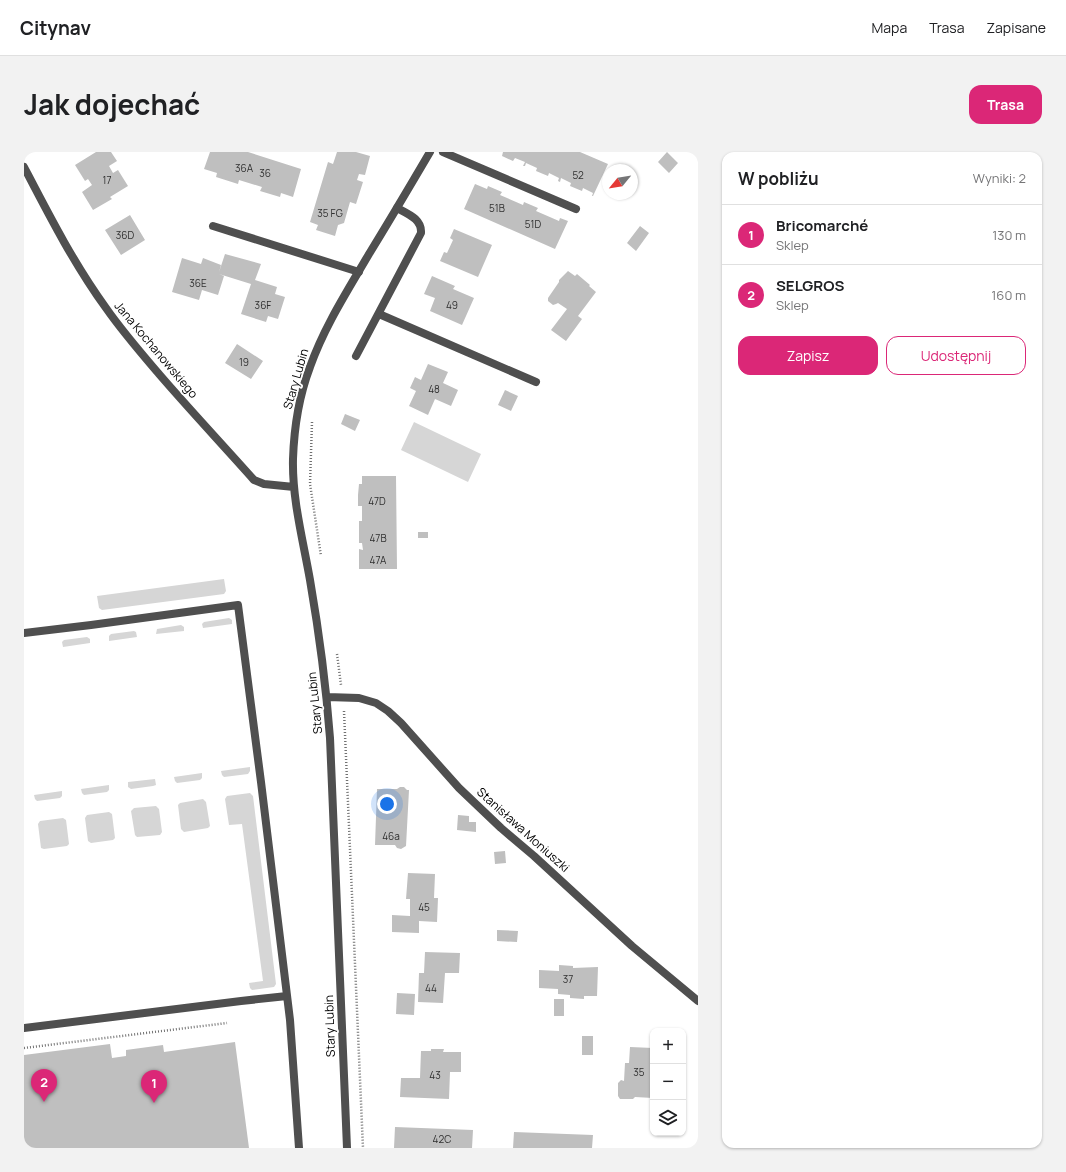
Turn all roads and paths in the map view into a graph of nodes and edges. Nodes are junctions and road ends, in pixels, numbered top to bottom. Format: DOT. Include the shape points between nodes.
graph roads {
  1 [pos="430,152"];
  2 [pos="443,152"];
  3 [pos="24,167"];
  4 [pos="397,208"];
  5 [pos="576,209"];
  6 [pos="213,226"];
  7 [pos="359,272"];
  8 [pos="379,314"];
  9 [pos="356,356"];
  10 [pos="536,382"];
  11 [pos="313,416"];
  12 [pos="306,478"];
  13 [pos="294,487"];
  14 [pos="308,497"];
  15 [pos="312,526"];
  16 [pos="317,555"];
  17 [pos="322,561"];
  18 [pos="24,633"];
  19 [pos="336,649"];
  20 [pos="334,655"];
  21 [pos="327,697"];
  22 [pos="342,697"];
  23 [pos="287,996"];
  24 [pos="698,1001"];
  25 [pos="227,1023"];
  26 [pos="24,1028"];
  27 [pos="24,1048"];
  28 [pos="299,1148"];
  29 [pos="348,1148"];
  30 [pos="360,1148"];
  31 [pos="363,1148"];
  1 -- 4 [label="street, Stary Lubin"];
  2 -- 5 [label="street"];
  3 -- 13 [label="street, Jana Kochanowskiego" via="49,216 85,276 132,343 254,480 264,484"];
  4 -- 7 [label="street, Stary Lubin"];
  4 -- 8 [label="street" via="419,222 421,233"];
  6 -- 7 [label="street"];
  7 -- 13 [label="street, Stary Lubin" via="319,343 309,368 301,396 295,435"];
  8 -- 9 [label="street"];
  8 -- 10 [label="street"];
  11 -- 17 [label="path" via="310,484"];
  12 -- 14 [label="path"];
  13 -- 21 [label="street, Stary Lubin"];
  15 -- 16 [label="path"];
  18 -- 23 [label="street" via="238,604"];
  19 -- 22 [label="path"];
  20 -- 22 [label="path"];
  21 -- 22 [label="street, Stanisława Moniuszki"];
  21 -- 29 [label="street, Stary Lubin"];
  22 -- 24 [label="street, Stanisława Moniuszki" via="367,700 388,711 500,828 632,946"];
  22 -- 30 [label="path"];
  22 -- 31 [label="path"];
  23 -- 26 [label="street"];
  23 -- 28 [label="street"];
  25 -- 27 [label="path"];
}
